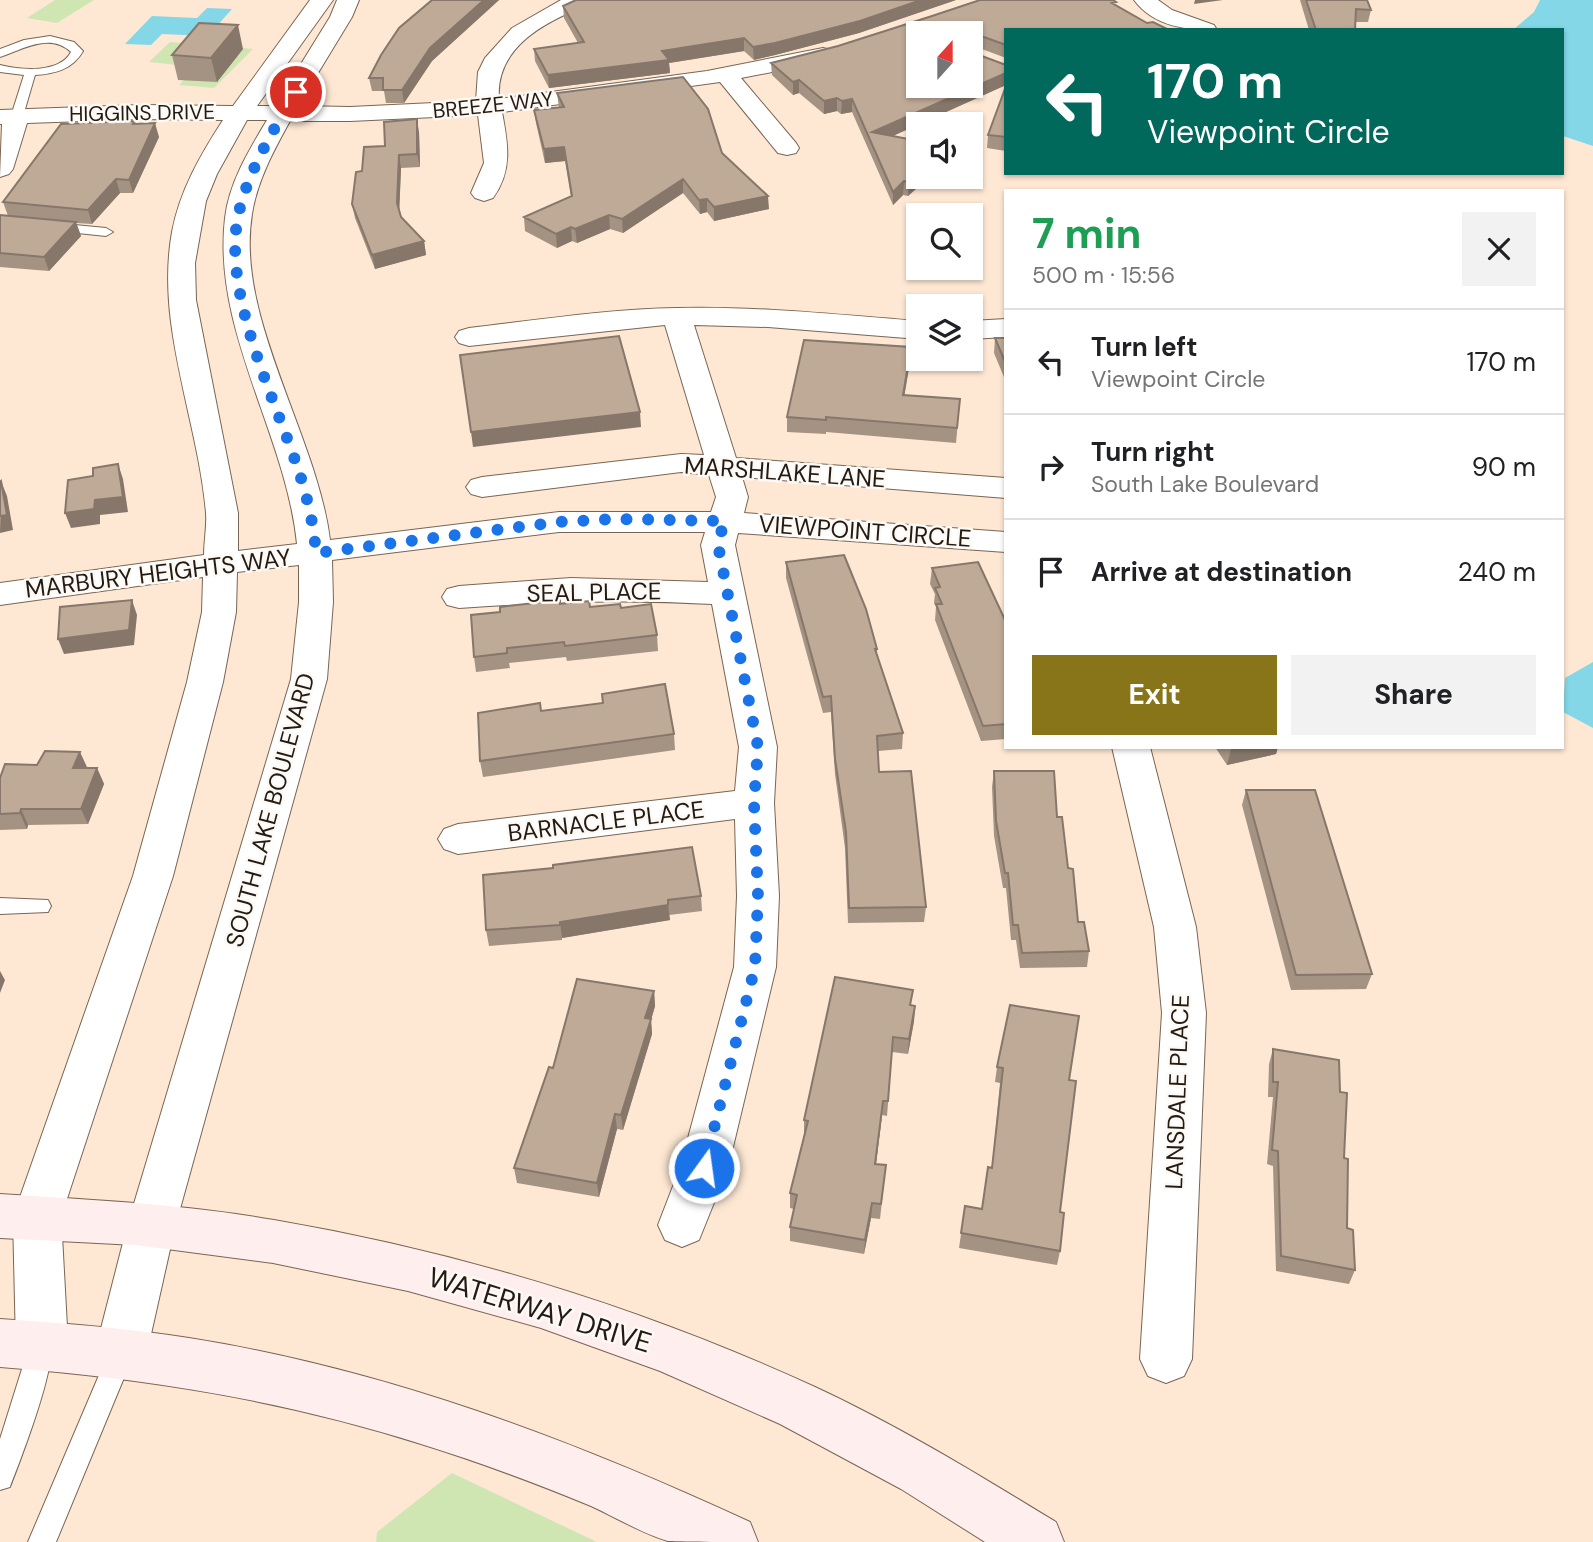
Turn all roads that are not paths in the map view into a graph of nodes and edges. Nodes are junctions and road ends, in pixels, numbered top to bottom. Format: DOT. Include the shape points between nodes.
graph roads {
  1 [pos="323,0"];
  2 [pos="348,0"];
  3 [pos="580,0"];
  4 [pos="1145,0"];
  5 [pos="1200,28"];
  6 [pos="847,48"];
  7 [pos="0,54"];
  8 [pos="0,68"];
  9 [pos="30,73"];
  10 [pos="726,75"];
  11 [pos="489,107"];
  12 [pos="240,113"];
  13 [pos="283,114"];
  14 [pos="8,117"];
  15 [pos="787,148"];
  16 [pos="0,169"];
  17 [pos="484,193"];
  18 [pos="40,226"];
  19 [pos="106,232"];
  20 [pos="677,316"];
  21 [pos="1004,328"];
  22 [pos="906,329"];
  23 [pos="983,329"];
  24 [pos="469,337"];
  25 [pos="723,464"];
  26 [pos="482,487"];
  27 [pos="1004,488"];
  28 [pos="724,521"];
  29 [pos="1004,542"];
  30 [pos="316,553"];
  31 [pos="223,565"];
  32 [pos="0,594"];
  33 [pos="728,594"];
  34 [pos="459,597"];
  35 [pos="1131,749"];
  36 [pos="754,803"];
  37 [pos="458,839"];
  38 [pos="0,906"];
  39 [pos="41,906"];
  40 [pos="18,1217"];
  41 [pos="682,1225"];
  42 [pos="151,1227"];
  43 [pos="21,1344"];
  44 [pos="121,1352"];
  45 [pos="1166,1359"];
  46 [pos="0,1477"];
  47 [pos="42,1542"];
  48 [pos="730,1542"];
  49 [pos="1035,1542"];
  1 -- 12 [label="street"];
  2 -- 13 [label="street, SOUTH LAKE BOULEVARD"];
  3 -- 11 [label="street" via="527,28 498,55 486,85"];
  4 -- 5 [label="street" via="1164,15"];
  6 -- 10 [label="street, BREEZE WAY"];
  7 -- 9 [label="lane" via="48,40 66,43 76,51 68,62"];
  8 -- 9 [label="lane"];
  9 -- 14 [label="lane"];
  10 -- 11 [label="street, BREEZE WAY"];
  10 -- 15 [label="street"];
  11 -- 13 [label="street, BREEZE WAY"];
  11 -- 17 [label="street" via="496,163"];
  12 -- 13 [label="street, HIGGINS DRIVE"];
  12 -- 14 [label="street, HIGGINS DRIVE"];
  12 -- 31 [label="street" via="213,154 189,210 180,269 222,513"];
  13 -- 30 [label="street, SOUTH LAKE BOULEVARD" via="260,156 238,214 236,254 247,323 301,476"];
  14 -- 16 [label="street"];
  18 -- 19 [label="lane"];
  20 -- 22 [label="street"];
  20 -- 24 [label="street"];
  20 -- 25 [label="street, VIEWPOINT CIRCLE"];
  21 -- 23 [label="street"];
  25 -- 26 [label="street, MARSHLAKE LANE" via="681,463"];
  25 -- 27 [label="street, MARSHLAKE LANE"];
  25 -- 28 [label="street, VIEWPOINT CIRCLE" via="732,497"];
  28 -- 29 [label="street, VIEWPOINT CIRCLE"];
  28 -- 30 [label="street, VIEWPOINT CIRCLE" via="559,522"];
  28 -- 33 [label="street" via="718,545"];
  30 -- 31 [label="street, MARBURY HEIGHTS WAY"];
  30 -- 42 [label="street, SOUTH LAKE BOULEVARD" via="318,603 299,720"];
  31 -- 32 [label="street, MARBURY HEIGHTS WAY"];
  31 -- 40 [label="street" via="205,682 153,876"];
  33 -- 34 [label="street, SEAL PLACE" via="571,589"];
  33 -- 36 [label="street" via="758,747"];
  35 -- 45 [label="street, LANSDALE PLACE" via="1175,927 1184,1013"];
  36 -- 37 [label="street, BARNACLE PLACE"];
  36 -- 41 [label="street" via="755,967 704,1168"];
  38 -- 39 [label="lane"];
  40 -- 42 [label="street, WATERWAY DRIVE"];
  40 -- 43 [label="street"];
  42 -- 44 [label="street, SOUTH LAKE BOULEVARD"];
  42 -- 49 [label="street, WATERWAY DRIVE" via="256,1239 390,1265 624,1333 750,1382 876,1444"];
  43 -- 44 [label="street"];
  43 -- 46 [label="lane" via="28,1398"];
  44 -- 47 [label="lane"];
  44 -- 48 [label="street" via="263,1375 486,1437 647,1501"];
}
